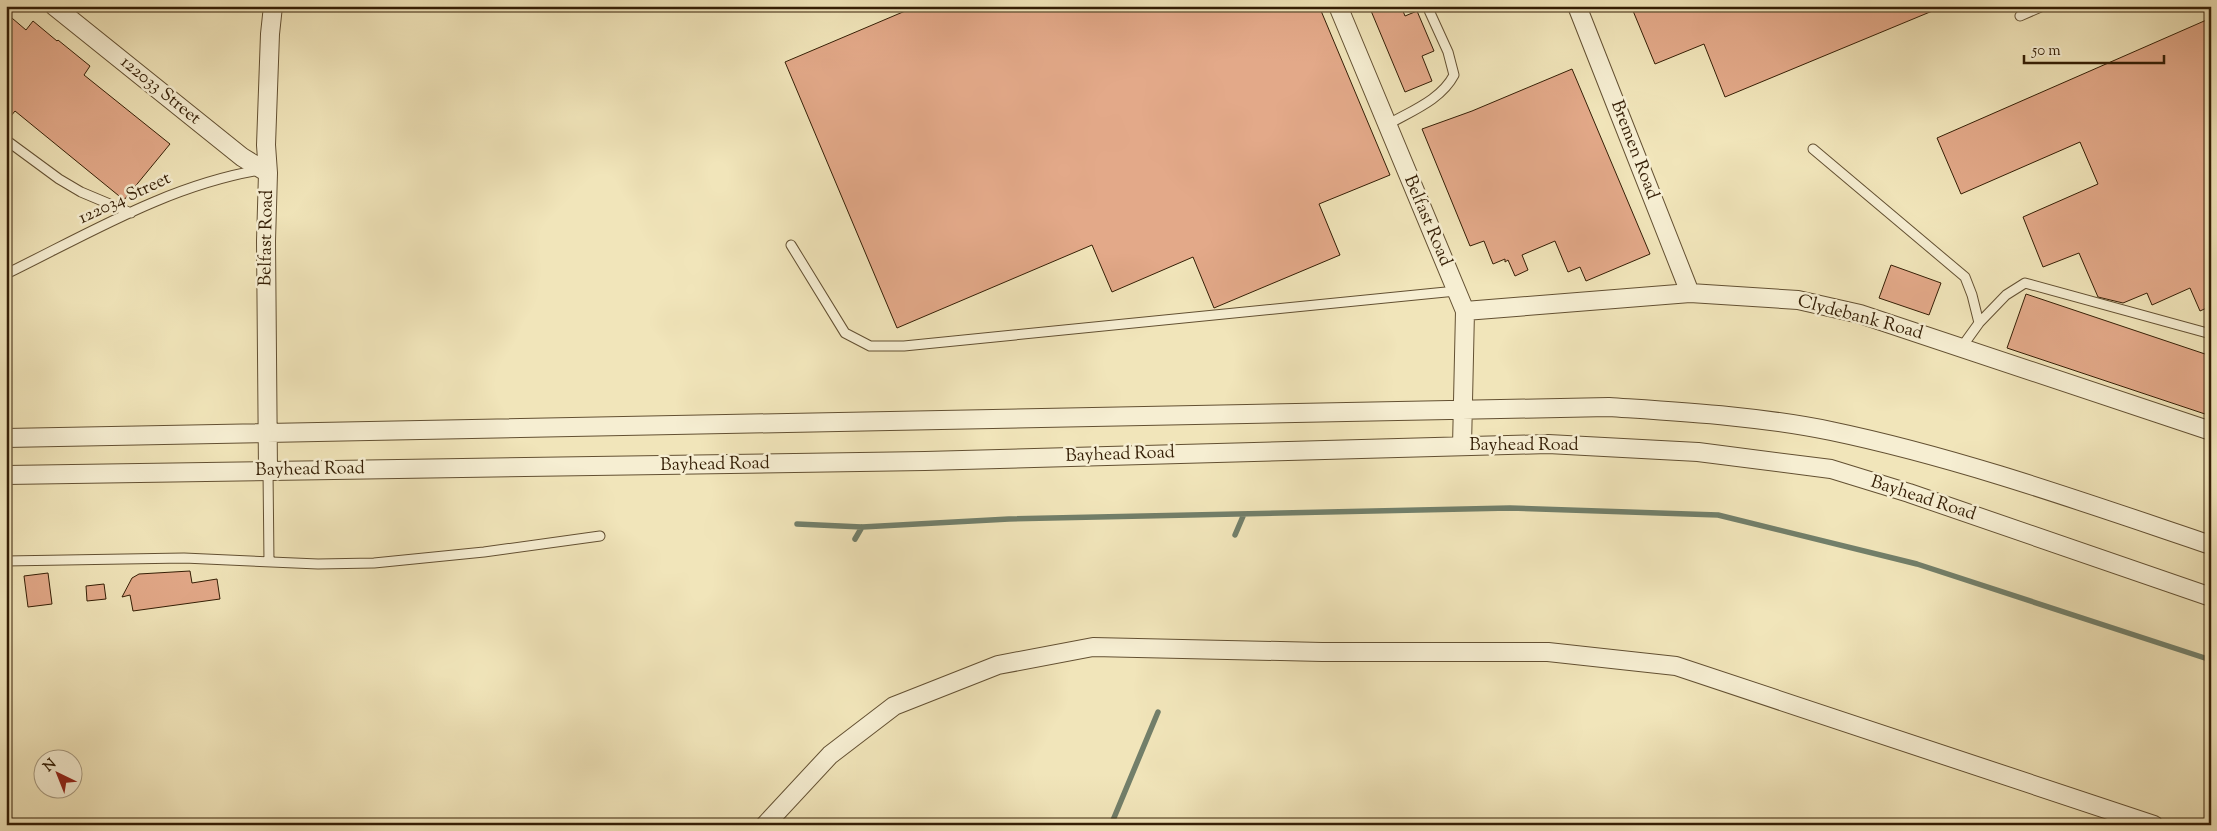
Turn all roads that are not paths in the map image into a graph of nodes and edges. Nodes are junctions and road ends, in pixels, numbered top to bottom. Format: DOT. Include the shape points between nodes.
graph roads {
  1 [pos="54,6"];
  2 [pos="273,6"];
  3 [pos="1338,6"];
  4 [pos="1427,6"];
  5 [pos="1578,6"];
  6 [pos="2043,6"];
  7 [pos="2020,16"];
  8 [pos="1387,125"];
  9 [pos="6,140"];
  10 [pos="1813,148"];
  11 [pos="265,171"];
  12 [pos="131,213"];
  13 [pos="790,245"];
  14 [pos="6,274"];
  15 [pos="1456,291"];
  16 [pos="1690,293"];
  17 [pos="1465,311"];
  18 [pos="1979,323"];
  19 [pos="2211,334"];
  20 [pos="1960,348"];
  21 [pos="1463,410"];
  22 [pos="2211,431"];
  23 [pos="268,433"];
  24 [pos="6,438"];
  25 [pos="1462,446"];
  26 [pos="268,471"];
  27 [pos="6,475"];
  28 [pos="600,536"];
  29 [pos="2211,545"];
  30 [pos="6,562"];
  31 [pos="270,562"];
  32 [pos="2211,597"];
  33 [pos="765,825"];
  34 [pos="2154,825"];
  1 -- 11 [label="street, 122033 Street" via="242,157"];
  2 -- 11 [label="street, Belfast Road"];
  3 -- 8 [label="street, Belfast Road"];
  4 -- 8 [label="lane" via="1448,52 1454,75 1439,95"];
  5 -- 16 [label="street, Bremen Road"];
  6 -- 7 [label="lane"];
  8 -- 15 [label="street, Belfast Road"];
  9 -- 12 [label="lane" via="67,183"];
  10 -- 18 [label="lane" via="1965,277"];
  11 -- 12 [label="lane, 122034 Street" via="230,175 200,184"];
  11 -- 23 [label="street, Belfast Road"];
  12 -- 14 [label="lane, 122034 Street"];
  13 -- 15 [label="lane" via="845,333 870,346 904,346"];
  15 -- 17 [label="street, Belfast Road"];
  16 -- 17 [label="street, Clydebank Road"];
  16 -- 20 [label="street, Clydebank Road" via="1798,300 1860,314"];
  17 -- 21 [label="street, Belfast Road"];
  18 -- 19 [label="lane" via="2006,295 2025,283"];
  18 -- 20 [label="lane"];
  20 -- 22 [label="street, Clydebank Road"];
  21 -- 23 [label="street, Bayhead Road"];
  21 -- 25 [label="street, Belfast Road"];
  21 -- 29 [label="street, Bayhead Road" via="1619,408 1695,412 1829,431 1906,448 2028,484"];
  23 -- 24 [label="street, Bayhead Road"];
  23 -- 26 [label="street, Belfast Road"];
  25 -- 26 [label="street, Bayhead Road" via="925,461"];
  25 -- 32 [label="street, Bayhead Road" via="1548,444 1698,452 1831,469"];
  26 -- 27 [label="street, Bayhead Road"];
  26 -- 31 [label="lane"];
  28 -- 31 [label="lane" via="401,561"];
  30 -- 31 [label="lane" via="184,558"];
  33 -- 34 [label="street" via="830,755 894,706 998,665 1093,647 1548,652 1676,666"];
}
